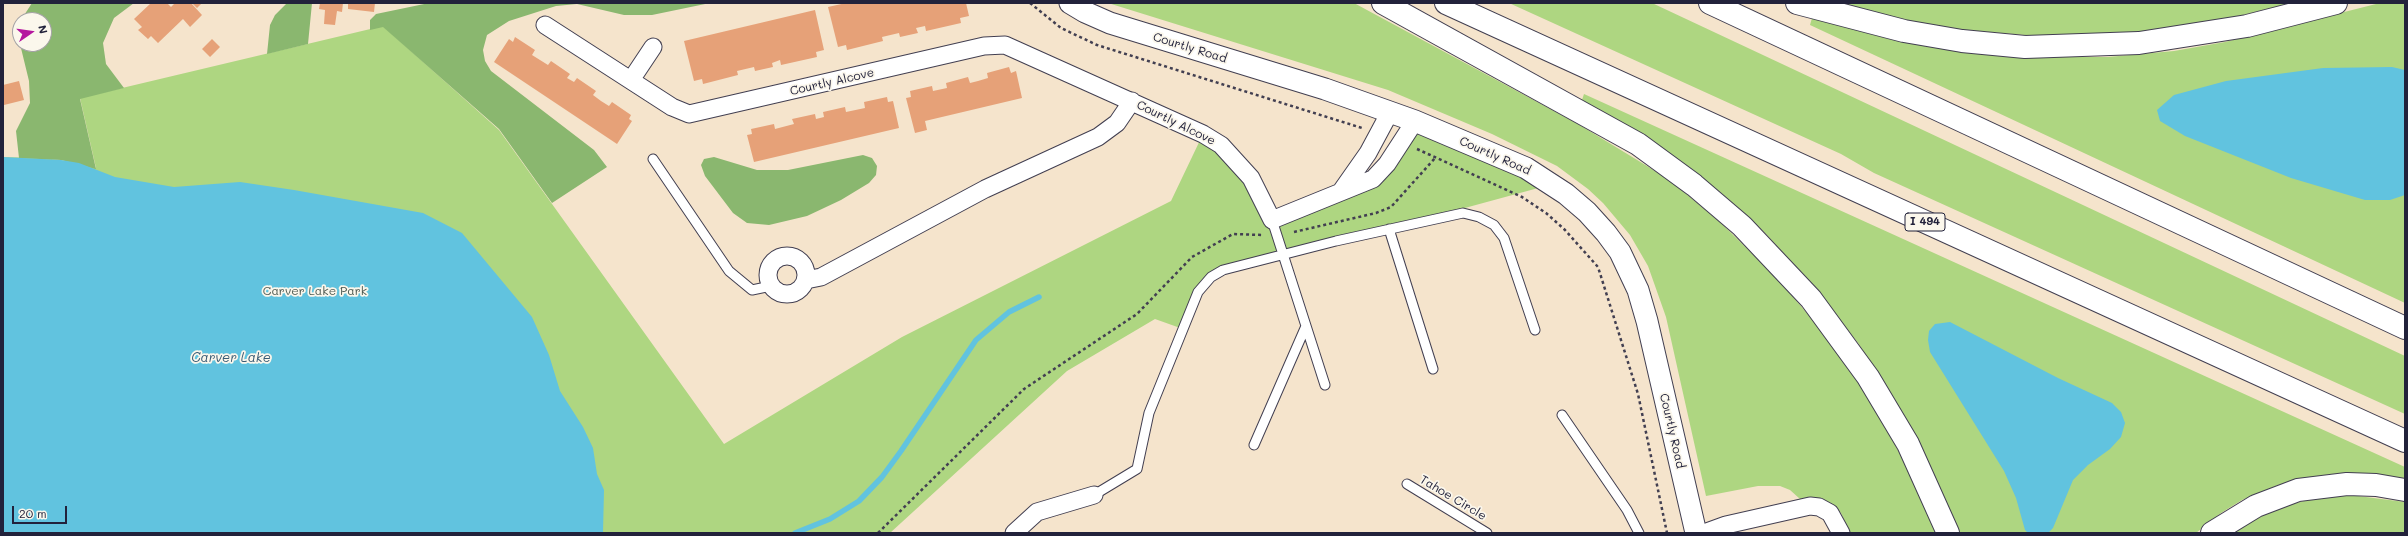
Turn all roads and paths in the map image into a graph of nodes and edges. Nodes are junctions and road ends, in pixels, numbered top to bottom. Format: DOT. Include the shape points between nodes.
graph roads {
  1 [pos="1030,3"];
  2 [pos="1070,3"];
  3 [pos="1383,3"];
  4 [pos="1446,3"];
  5 [pos="1710,3"];
  6 [pos="1797,3"];
  7 [pos="2336,3"];
  8 [pos="546,24"];
  9 [pos="653,47"];
  10 [pos="631,80"];
  11 [pos="1132,101"];
  12 [pos="1390,112"];
  13 [pos="1415,121"];
  14 [pos="1378,133"];
  15 [pos="1401,141"];
  16 [pos="1436,157"];
  17 [pos="653,159"];
  18 [pos="1342,190"];
  19 [pos="1272,220"];
  20 [pos="1389,229"];
  21 [pos="1278,236"];
  22 [pos="1284,255"];
  23 [pos="806,280"];
  24 [pos="771,286"];
  25 [pos="1306,326"];
  26 [pos="2405,328"];
  27 [pos="1535,330"];
  28 [pos="1432,369"];
  29 [pos="1326,385"];
  30 [pos="1562,415"];
  31 [pos="2405,441"];
  32 [pos="1254,445"];
  33 [pos="1407,484"];
  34 [pos="2405,490"];
  35 [pos="1094,495"];
  36 [pos="878,533"];
  37 [pos="1014,533"];
  38 [pos="1487,533"];
  39 [pos="1639,533"];
  40 [pos="1667,533"];
  41 [pos="1696,533"];
  42 [pos="1704,533"];
  43 [pos="1841,533"];
  44 [pos="1948,533"];
  45 [pos="2212,533"];
  1 -- 14 [label="path" via="1061,28 1097,45"];
  2 -- 12 [label="street, Courtly Road" via="1110,23 1325,89"];
  3 -- 44 [label="highway" via="1632,140 1694,185 1742,226 1807,295 1865,372 1908,444"];
  4 -- 31 [label="highway, I 494"];
  5 -- 26 [label="highway"];
  6 -- 7 [label="highway" via="1904,31 1962,41 2041,47 2139,43 2247,26"];
  8 -- 10 [label="street, Courtly Alcove"];
  9 -- 10 [label="street"];
  10 -- 11 [label="street, Courtly Alcove" via="680,112 696,114 984,46 1002,44"];
  11 -- 19 [label="street, Courtly Alcove" via="1221,145 1251,178"];
  11 -- 23 [label="street, Courtly Alcove" via="1121,119 1102,135 985,189 821,277"];
  12 -- 13 [label="street, Courtly Road"];
  12 -- 14 [label="street"];
  13 -- 15 [label="street"];
  13 -- 41 [label="street, Courtly Road" via="1526,168 1548,181 1587,212 1620,252 1638,290 1647,321"];
  14 -- 18 [label="street"];
  15 -- 16 [label="path"];
  15 -- 18 [label="street" via="1387,164 1373,179"];
  16 -- 21 [label="path" via="1391,207 1376,213"];
  16 -- 40 [label="path" via="1522,197 1546,213 1598,267 1638,394"];
  17 -- 24 [label="lane" via="729,271 752,290"];
  18 -- 19 [label="street" via="1317,203"];
  19 -- 21 [label="lane"];
  20 -- 22 [label="lane"];
  20 -- 27 [label="lane" via="1462,213 1479,217 1494,225 1510,251"];
  20 -- 28 [label="lane"];
  21 -- 22 [label="lane"];
  21 -- 36 [label="path" via="1233,234 1192,257 1137,314 1024,389"];
  22 -- 25 [label="lane"];
  22 -- 35 [label="lane" via="1223,270 1210,277 1198,292 1149,413 1137,468"];
  23 -- 24 [label="street" via="801,289 793,293 782,293"];
  23 -- 24 [label="street" via="806,270 800,261 794,256 783,255 769,266 767,277"];
  25 -- 29 [label="lane"];
  25 -- 32 [label="lane"];
  30 -- 39 [label="lane" via="1627,510"];
  33 -- 38 [label="lane, Tahoe Circle"];
  34 -- 45 [label="highway" via="2347,484 2298,490 2256,506"];
  35 -- 37 [label="street" via="1037,512"];
  42 -- 43 [label="street" via="1726,525 1813,506 1830,513"];
}
